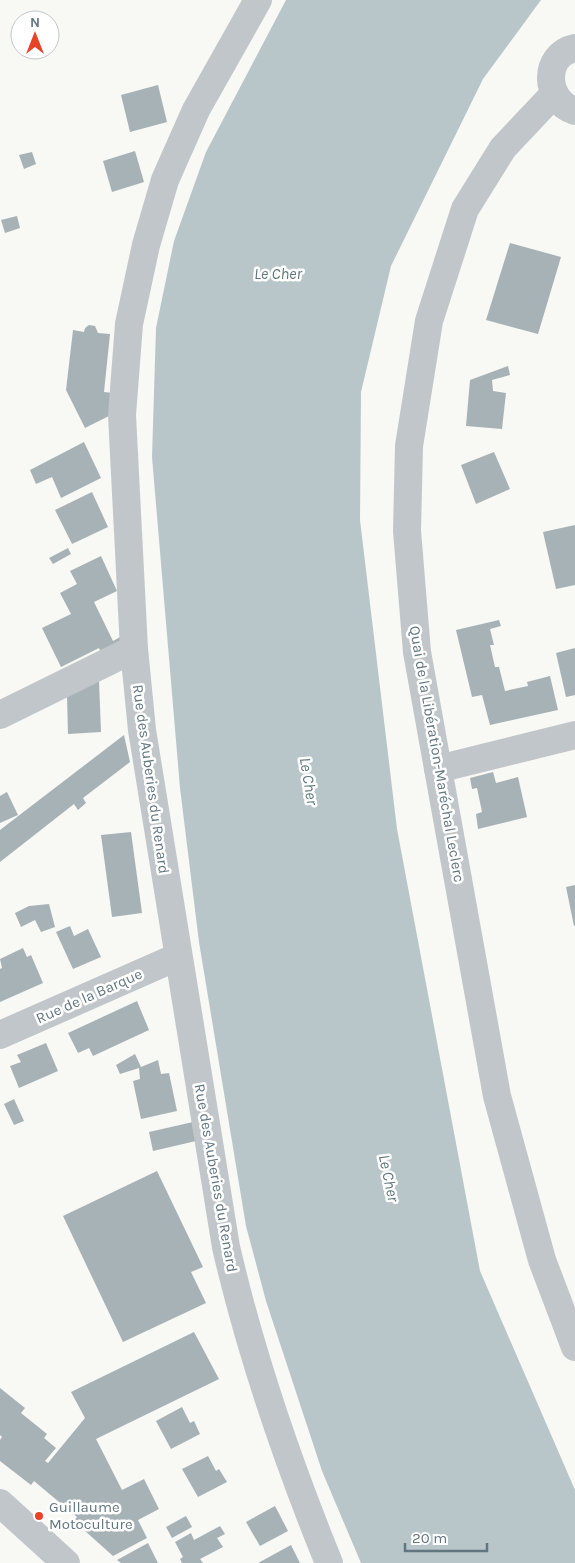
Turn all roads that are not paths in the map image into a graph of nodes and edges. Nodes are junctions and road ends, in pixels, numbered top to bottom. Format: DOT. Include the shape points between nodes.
graph roads {
  1 [pos="251,4"];
  2 [pos="575,48"];
  3 [pos="554,94"];
  4 [pos="575,111"];
  5 [pos="134,649"];
  6 [pos="0,714"];
  7 [pos="575,735"];
  8 [pos="438,769"];
  9 [pos="178,956"];
  10 [pos="0,1035"];
  11 [pos="575,1347"];
  12 [pos="0,1503"];
  13 [pos="66,1563"];
  14 [pos="329,1563"];
  1 -- 5 [label="street, Rue des Auberies du Renard" via="196,110 165,180 146,245 129,324 122,415"];
  2 -- 3 [label="street" via="562,54 555,63 551,78"];
  3 -- 4 [label="street" via="560,103"];
  3 -- 8 [label="street, Quai de la Libération-Maréchal Leclerc" via="503,148 465,208 429,321 409,446 406,531 417,652"];
  5 -- 6 [label="street"];
  5 -- 9 [label="street, Rue des Auberies du Renard" via="142,730"];
  7 -- 8 [label="street"];
  8 -- 11 [label="street, Quai de la Libération-Maréchal Leclerc" via="497,1096 542,1260"];
  9 -- 10 [label="street, Rue de la Barque"];
  9 -- 14 [label="street, Rue des Auberies du Renard" via="226,1247 242,1317 291,1469"];
  12 -- 13 [label="street"];
}
